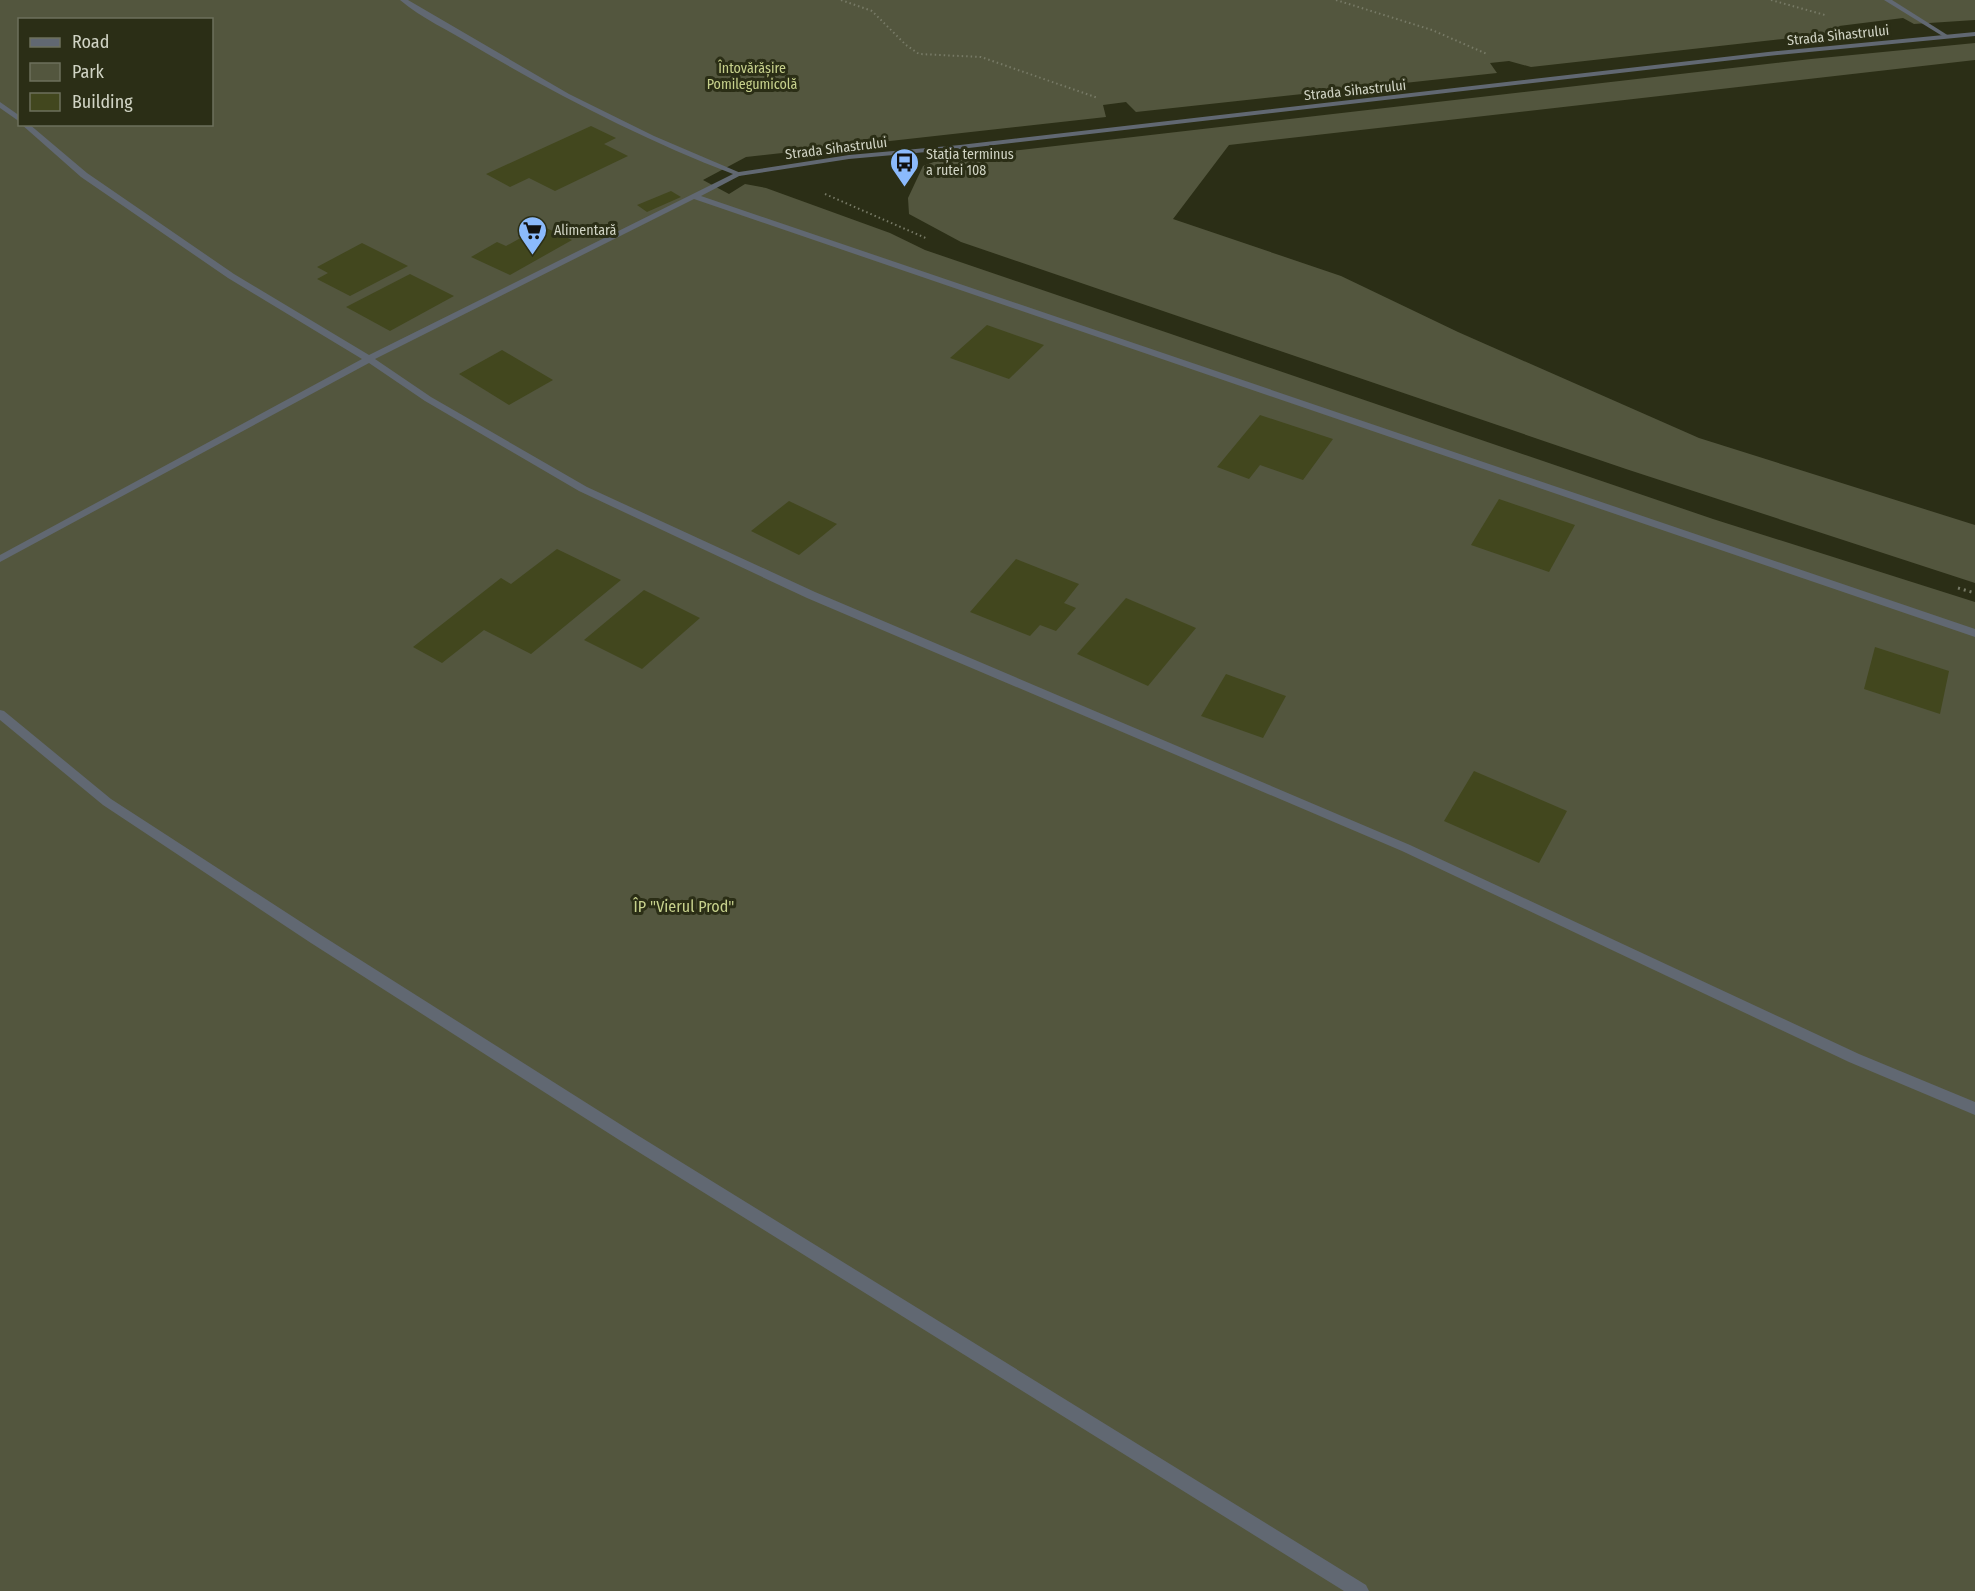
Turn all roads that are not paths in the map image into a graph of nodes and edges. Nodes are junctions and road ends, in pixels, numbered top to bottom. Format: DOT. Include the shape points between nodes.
graph roads {
  1 [pos="403,0"];
  2 [pos="1887,0"];
  3 [pos="1975,33"];
  4 [pos="1946,36"];
  5 [pos="0,104"];
  6 [pos="18,118"];
  7 [pos="26,126"];
  8 [pos="739,174"];
  9 [pos="695,197"];
  10 [pos="369,359"];
  11 [pos="0,559"];
  12 [pos="1975,633"];
  13 [pos="0,714"];
  14 [pos="1975,1109"];
  15 [pos="1360,1591"];
  1 -- 8 [label="street" via="606,117 682,153"];
  2 -- 4 [label="street"];
  3 -- 4 [label="street, Strada Sihastrului"];
  4 -- 8 [label="street, Strada Sihastrului" via="849,157"];
  5 -- 6 [label="street"];
  7 -- 10 [label="street" via="84,175 231,276"];
  8 -- 9 [label="street"];
  9 -- 10 [label="street"];
  9 -- 12 [label="street"];
  10 -- 11 [label="street"];
  10 -- 14 [label="street" via="429,399 583,489 811,596 1406,848 1854,1058"];
  13 -- 15 [label="street" via="107,802 316,939"];
}
